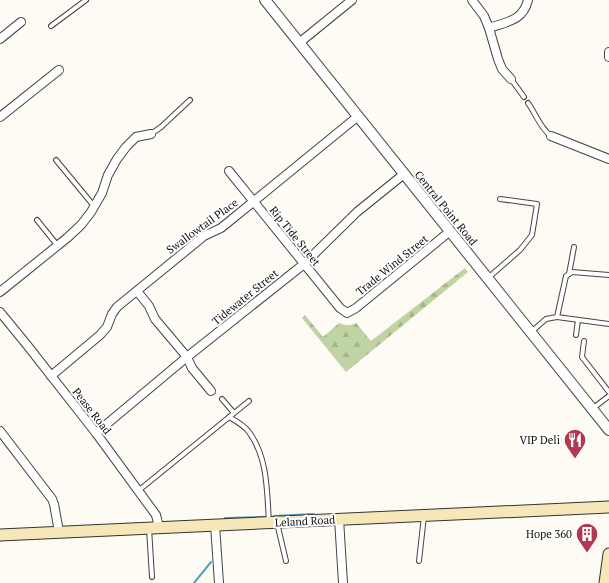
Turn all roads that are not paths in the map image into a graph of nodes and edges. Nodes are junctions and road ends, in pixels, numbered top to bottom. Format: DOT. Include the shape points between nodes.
graph roads {
  1 [pos="86,0"];
  2 [pos="265,0"];
  3 [pos="352,0"];
  4 [pos="472,0"];
  5 [pos="528,0"];
  6 [pos="21,22"];
  7 [pos="51,26"];
  8 [pos="489,28"];
  9 [pos="0,38"];
  10 [pos="299,43"];
  11 [pos="609,52"];
  12 [pos="609,57"];
  13 [pos="59,70"];
  14 [pos="511,79"];
  15 [pos="524,97"];
  16 [pos="190,100"];
  17 [pos="528,103"];
  18 [pos="1,114"];
  19 [pos="357,116"];
  20 [pos="151,134"];
  21 [pos="552,136"];
  22 [pos="609,159"];
  23 [pos="56,160"];
  24 [pos="229,171"];
  25 [pos="404,174"];
  26 [pos="500,199"];
  27 [pos="253,202"];
  28 [pos="94,206"];
  29 [pos="37,220"];
  30 [pos="449,232"];
  31 [pos="58,246"];
  32 [pos="574,247"];
  33 [pos="304,264"];
  34 [pos="569,274"];
  35 [pos="609,275"];
  36 [pos="488,278"];
  37 [pos="137,291"];
  38 [pos="0,292"];
  39 [pos="0,312"];
  40 [pos="347,313"];
  41 [pos="558,317"];
  42 [pos="578,320"];
  43 [pos="609,324"];
  44 [pos="531,333"];
  45 [pos="576,335"];
  46 [pos="584,341"];
  47 [pos="187,358"];
  48 [pos="51,376"];
  49 [pos="211,391"];
  50 [pos="609,392"];
  51 [pos="609,396"];
  52 [pos="222,399"];
  53 [pos="249,401"];
  54 [pos="592,409"];
  55 [pos="234,413"];
  56 [pos="229,416"];
  57 [pos="0,430"];
  58 [pos="609,430"];
  59 [pos="96,433"];
  60 [pos="138,491"];
  61 [pos="609,507"];
  62 [pos="424,515"];
  63 [pos="339,519"];
  64 [pos="273,522"];
  65 [pos="215,525"];
  66 [pos="154,528"];
  67 [pos="59,532"];
  68 [pos="0,535"];
  69 [pos="609,554"];
  70 [pos="286,561"];
  71 [pos="419,561"];
  72 [pos="152,577"];
  73 [pos="219,583"];
  74 [pos="343,583"];
  75 [pos="605,583"];
  1 -- 7 [label="lane"];
  2 -- 10 [label="street, Central Point Road"];
  3 -- 10 [label="street"];
  4 -- 8 [label="street"];
  5 -- 8 [label="street" via="521,15"];
  6 -- 9 [label="street"];
  8 -- 14 [label="street" via="502,69"];
  10 -- 19 [label="street, Central Point Road"];
  11 -- 12 [label="street"];
  13 -- 18 [label="street"];
  14 -- 15 [label="lane"];
  16 -- 20 [label="lane"];
  17 -- 21 [label="lane" via="544,131"];
  19 -- 25 [label="street, Central Point Road"];
  19 -- 27 [label="street, Swallowtail Place"];
  20 -- 28 [label="street" via="136,137 126,147 108,175"];
  21 -- 22 [label="street"];
  23 -- 28 [label="lane"];
  24 -- 27 [label="street, Rip Tide Street"];
  25 -- 30 [label="street, Central Point Road"];
  25 -- 33 [label="street, Tidewater Street" via="357,212"];
  26 -- 36 [label="lane" via="537,204 532,235 520,250"];
  27 -- 33 [label="street, Rip Tide Street"];
  27 -- 37 [label="street, Swallowtail Place" via="221,228 204,236"];
  28 -- 31 [label="street" via="80,225"];
  29 -- 31 [label="lane"];
  30 -- 36 [label="street, Central Point Road"];
  30 -- 40 [label="street, Trade Wind Street"];
  31 -- 38 [label="street"];
  32 -- 34 [label="lane"];
  33 -- 40 [label="street, Rip Tide Street"];
  33 -- 47 [label="street, Tidewater Street"];
  34 -- 35 [label="lane" via="572,272"];
  34 -- 41 [label="lane" via="566,276"];
  36 -- 44 [label="street, Central Point Road"];
  37 -- 47 [label="street"];
  37 -- 48 [label="street, Swallowtail Place" via="117,307 108,328"];
  39 -- 48 [label="street, Pease Road"];
  41 -- 42 [label="lane"];
  41 -- 44 [label="lane" via="546,319"];
  42 -- 43 [label="lane"];
  42 -- 45 [label="lane"];
  44 -- 54 [label="street, Central Point Road"];
  46 -- 50 [label="lane" via="582,357"];
  47 -- 49 [label="street"];
  47 -- 59 [label="street, Tidewater Street"];
  48 -- 59 [label="street, Pease Road"];
  51 -- 54 [label="lane"];
  52 -- 55 [label="lane"];
  53 -- 55 [label="lane"];
  54 -- 58 [label="street, Central Point Road"];
  55 -- 56 [label="lane"];
  56 -- 60 [label="lane"];
  56 -- 64 [label="lane" via="249,431 261,456"];
  57 -- 67 [label="street" via="52,499"];
  59 -- 60 [label="street, Pease Road"];
  60 -- 66 [label="street, Pease Road" via="156,515"];
  61 -- 62 [label="main road, Leland Road"];
  62 -- 63 [label="main road, Leland Road"];
  62 -- 71 [label="lane"];
  63 -- 64 [label="main road, Leland Road"];
  63 -- 74 [label="street"];
  64 -- 65 [label="main road, Leland Road"];
  64 -- 70 [label="lane"];
  65 -- 66 [label="main road, Leland Road"];
  65 -- 73 [label="street"];
  66 -- 67 [label="main road, Leland Road"];
  66 -- 72 [label="lane"];
  67 -- 68 [label="main road, Leland Road"];
  69 -- 75 [label="main road"];
}
